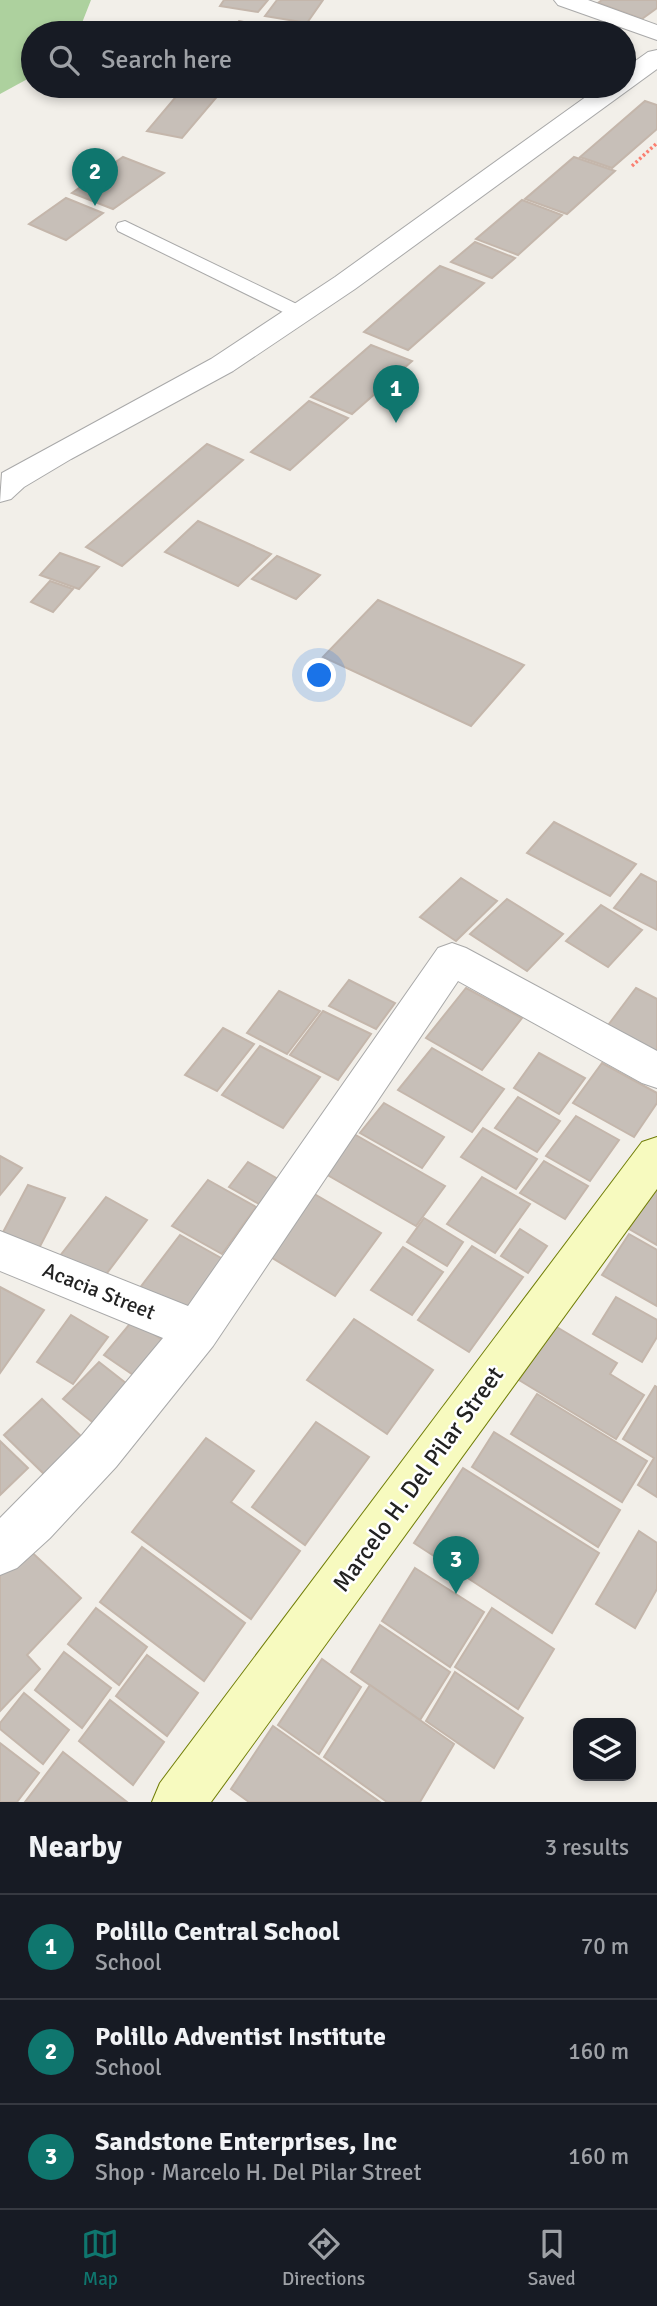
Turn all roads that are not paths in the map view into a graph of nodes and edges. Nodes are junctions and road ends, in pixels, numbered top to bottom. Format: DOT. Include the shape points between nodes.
graph roads {
  1 [pos="566,0"];
  2 [pos="624,21"];
  3 [pos="636,25"];
  4 [pos="657,33"];
  5 [pos="657,57"];
  6 [pos="636,72"];
  7 [pos="600,98"];
  8 [pos="125,227"];
  9 [pos="300,313"];
  10 [pos="0,492"];
  11 [pos="657,1071"];
  12 [pos="657,1155"];
  13 [pos="0,1251"];
  14 [pos="197,1331"];
  15 [pos="0,1551"];
  16 [pos="179,1802"];
  1 -- 2 [label="street"];
  3 -- 4 [label="street"];
  5 -- 6 [label="street"];
  7 -- 9 [label="street"];
  8 -- 9 [label="lane"];
  9 -- 10 [label="street" via="222,365 60,452"];
  11 -- 14 [label="street" via="452,959"];
  12 -- 16 [label="main road, Marcelo H. Del Pilar Street"];
  13 -- 14 [label="street, Acacia Street"];
  14 -- 15 [label="street" via="99,1451"];
}
